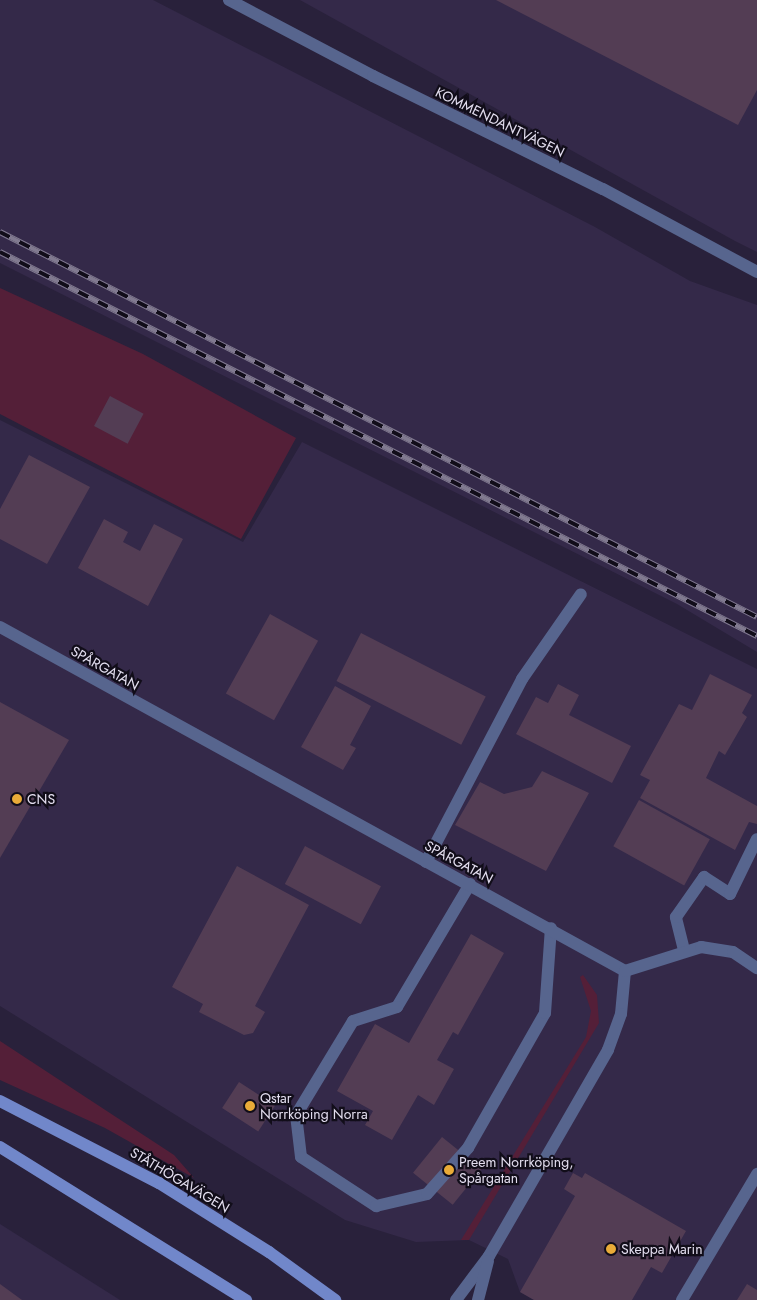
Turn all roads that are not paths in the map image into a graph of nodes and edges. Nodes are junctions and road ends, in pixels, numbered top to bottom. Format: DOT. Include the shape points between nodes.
graph roads {
  1 [pos="229,0"];
  2 [pos="757,272"];
  3 [pos="581,594"];
  4 [pos="0,627"];
  5 [pos="757,840"];
  6 [pos="426,862"];
  7 [pos="470,884"];
  8 [pos="551,928"];
  9 [pos="684,950"];
  10 [pos="757,968"];
  11 [pos="624,971"];
  12 [pos="0,1101"];
  13 [pos="0,1147"];
  14 [pos="757,1174"];
  15 [pos="489,1256"];
  16 [pos="246,1300"];
  17 [pos="335,1300"];
  18 [pos="456,1300"];
  19 [pos="478,1300"];
  20 [pos="682,1300"];
  1 -- 2 [label="street, KOMMENDANTVÄGEN" via="373,76 603,189"];
  3 -- 6 [label="street" via="522,679"];
  4 -- 6 [label="street, SPÅRGATAN"];
  5 -- 9 [label="street" via="730,894 704,877 676,917"];
  6 -- 7 [label="street, SPÅRGATAN"];
  7 -- 8 [label="street, SPÅRGATAN"];
  7 -- 8 [label="street" via="397,1008 353,1021 296,1115 301,1156 376,1206 427,1194 468,1148 545,1013"];
  8 -- 11 [label="street, SPÅRGATAN"];
  9 -- 10 [label="street" via="701,947 733,952"];
  9 -- 11 [label="street"];
  11 -- 15 [label="street" via="621,1014 608,1050"];
  12 -- 17 [label="main road, STÅTHÖGAVÄGEN" via="159,1183 269,1252"];
  13 -- 16 [label="main road"];
  14 -- 20 [label="street"];
  15 -- 18 [label="street"];
  15 -- 19 [label="street"];
}
